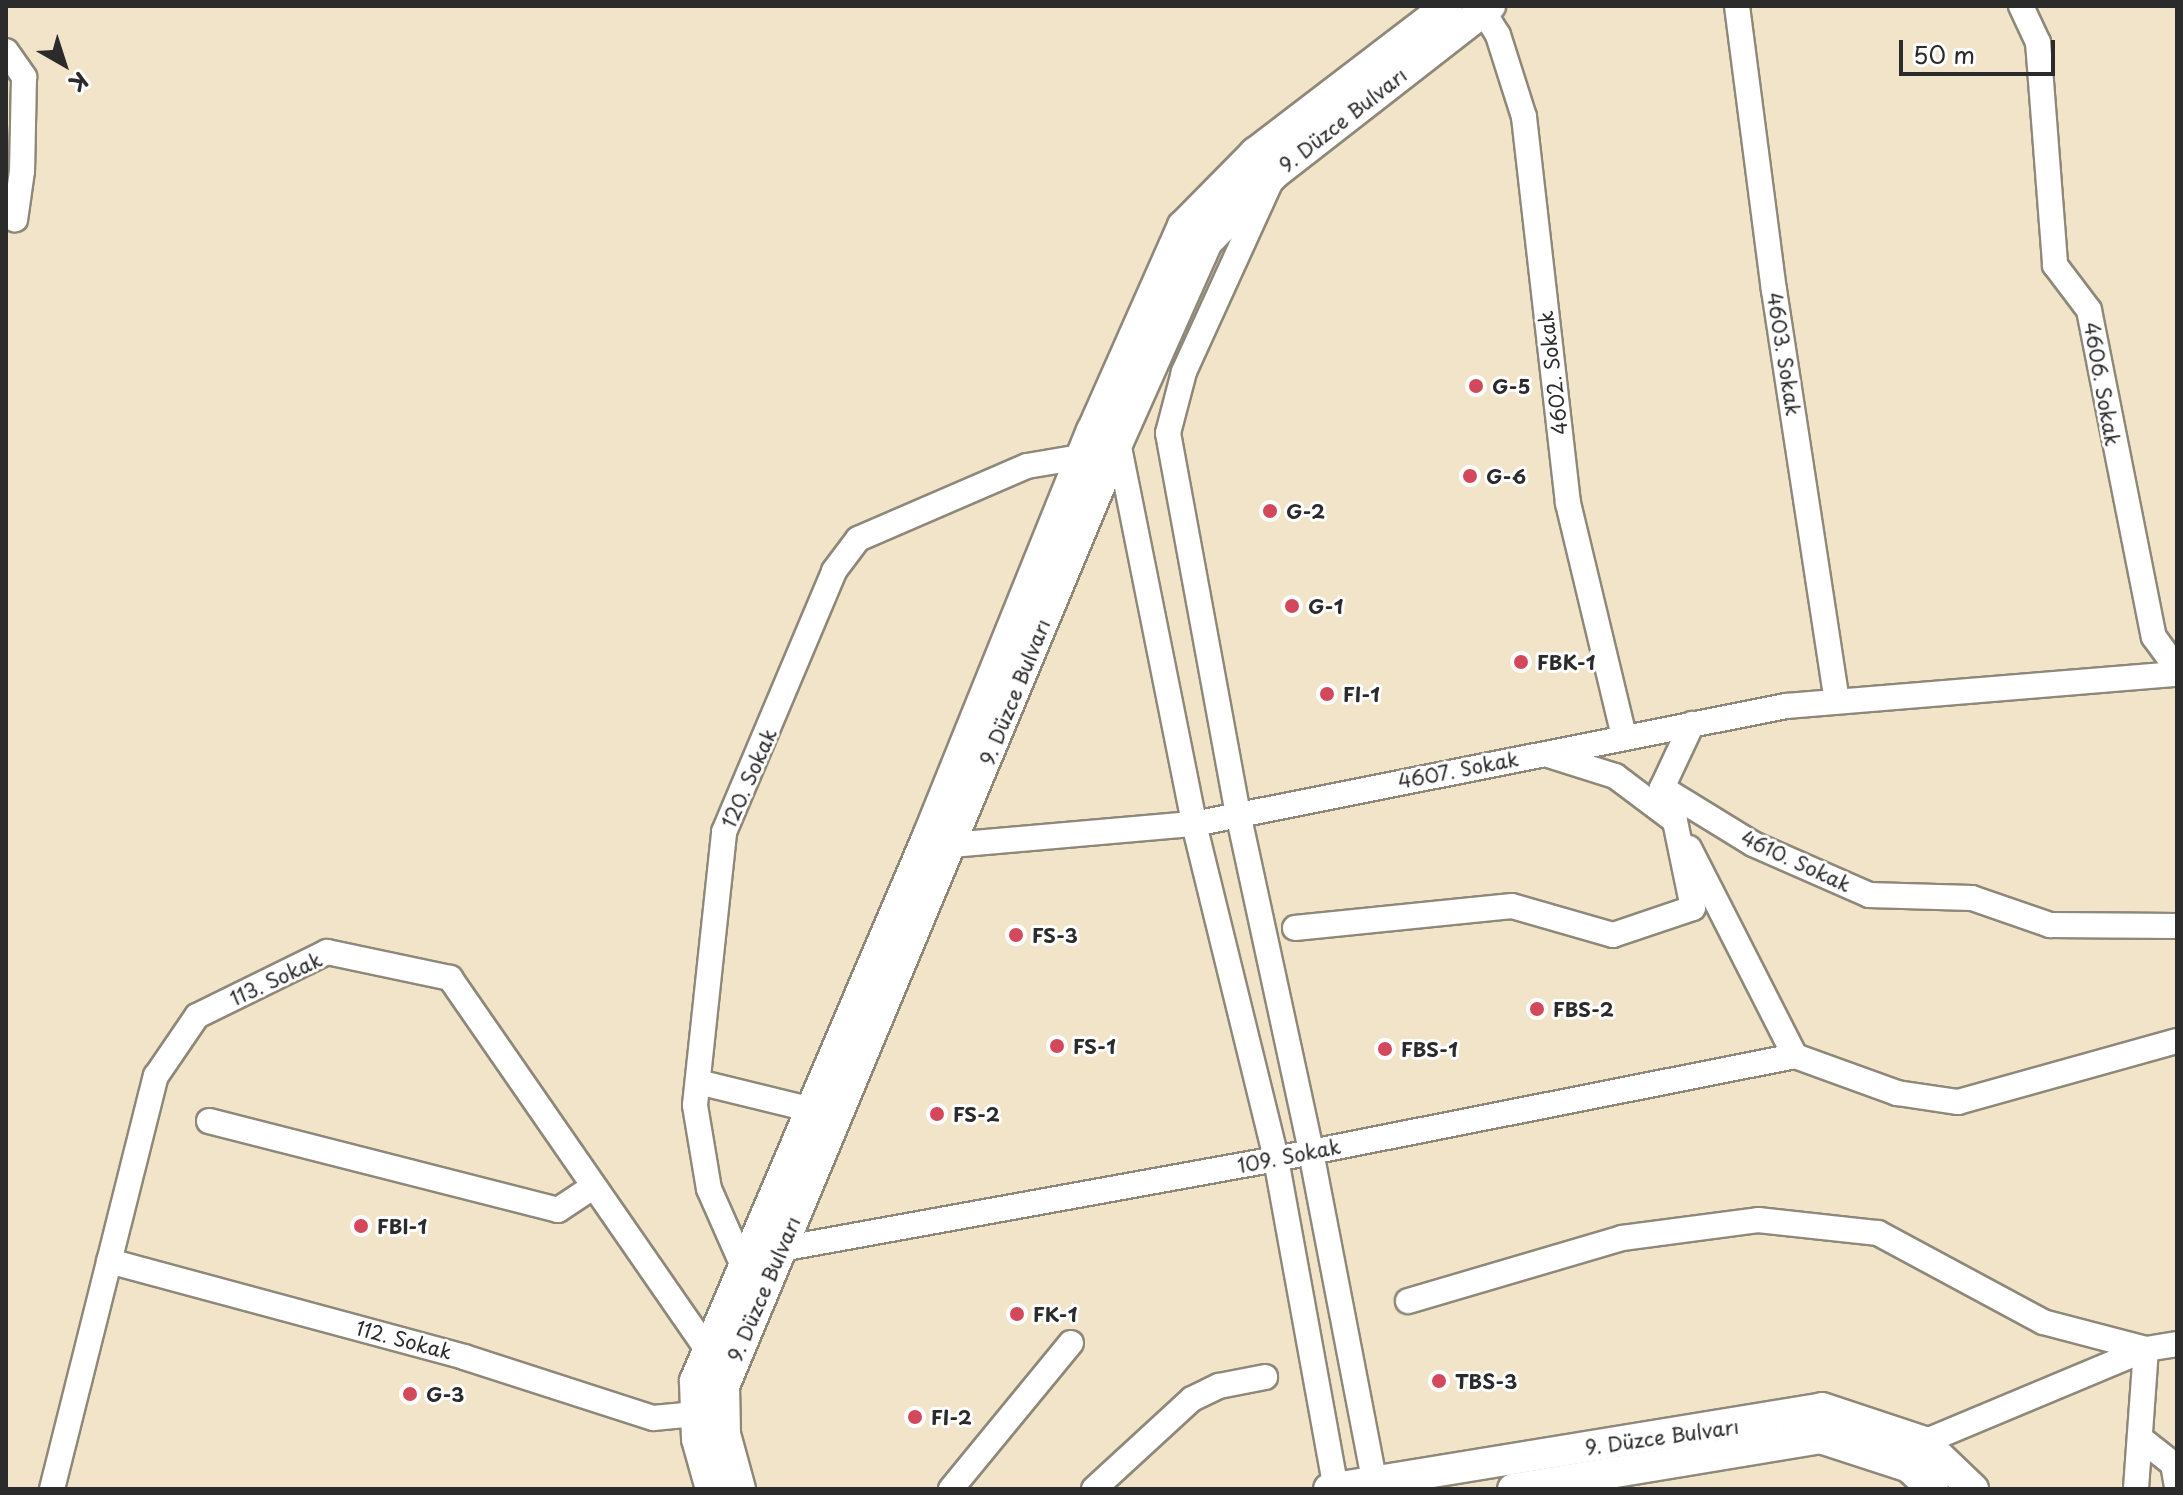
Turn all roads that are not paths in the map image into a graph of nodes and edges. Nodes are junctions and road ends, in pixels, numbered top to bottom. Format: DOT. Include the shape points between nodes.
graph roads {
  1 [pos="1447,6"];
  2 [pos="1737,6"];
  3 [pos="2021,6"];
  4 [pos="1486,9"];
  5 [pos="6,51"];
  6 [pos="1274,174"];
  7 [pos="15,220"];
  8 [pos="1118,442"];
  9 [pos="1081,457"];
  10 [pos="2177,672"];
  11 [pos="1837,701"];
  12 [pos="1692,724"];
  13 [pos="1624,737"];
  14 [pos="1542,753"];
  15 [pos="1662,788"];
  16 [pos="1238,813"];
  17 [pos="1675,821"];
  18 [pos="1194,824"];
  19 [pos="952,845"];
  20 [pos="2177,926"];
  21 [pos="1295,928"];
  22 [pos="2177,1041"];
  23 [pos="1795,1056"];
  24 [pos="698,1082"];
  25 [pos="809,1109"];
  26 [pos="209,1121"];
  27 [pos="1311,1152"];
  28 [pos="1276,1159"];
  29 [pos="594,1186"];
  30 [pos="781,1249"];
  31 [pos="109,1261"];
  32 [pos="743,1266"];
  33 [pos="1408,1301"];
  34 [pos="1071,1343"];
  35 [pos="2177,1344"];
  36 [pos="2146,1349"];
  37 [pos="708,1350"];
  38 [pos="1265,1377"];
  39 [pos="696,1414"];
  40 [pos="2140,1438"];
  41 [pos="1924,1442"];
  42 [pos="1374,1480"];
  43 [pos="1332,1487"];
  44 [pos="2177,1487"];
  45 [pos="52,1489"];
  46 [pos="711,1489"];
  47 [pos="740,1489"];
  48 [pos="951,1489"];
  49 [pos="1094,1489"];
  50 [pos="1513,1489"];
  51 [pos="1933,1489"];
  52 [pos="1973,1489"];
  53 [pos="2136,1489"];
  1 -- 9 [label="main road, 9. Düzce Bulvarı" via="1255,153 1183,226"];
  2 -- 11 [label="street, 4603. Sokak"];
  3 -- 10 [label="street, 4606. Sokak" via="2038,42 2055,265 2089,310 2154,637"];
  4 -- 6 [label="main road, 9. Düzce Bulvarı"];
  4 -- 13 [label="street, 4602. Sokak" via="1524,117 1568,503"];
  5 -- 7 [label="street" via="24,77"];
  6 -- 8 [label="main road, 9. Düzce Bulvarı" via="1207,242"];
  6 -- 16 [label="street" via="1184,372 1168,433"];
  8 -- 18 [label="street"];
  8 -- 19 [label="main road, 9. Düzce Bulvarı"];
  9 -- 24 [label="street, 120. Sokak" via="1027,466 904,516 858,539 834,571 724,832"];
  9 -- 25 [label="main road, 9. Düzce Bulvarı" via="928,836"];
  10 -- 11 [label="street, 4607. Sokak"];
  11 -- 12 [label="street, 4607. Sokak"];
  12 -- 13 [label="street, 4607. Sokak"];
  12 -- 15 [label="street"];
  13 -- 14 [label="street, 4607. Sokak"];
  14 -- 16 [label="street, 4607. Sokak"];
  14 -- 17 [label="street" via="1615,776"];
  15 -- 17 [label="street"];
  15 -- 20 [label="street, 4610. Sokak" via="1753,844 1869,895 1972,898 2050,925"];
  16 -- 18 [label="street, 4607. Sokak"];
  16 -- 27 [label="street"];
  17 -- 21 [label="street" via="1693,908 1613,935 1512,906"];
  17 -- 23 [label="street"];
  18 -- 19 [label="street, 4607. Sokak"];
  18 -- 28 [label="street"];
  19 -- 30 [label="main road, 9. Düzce Bulvarı"];
  22 -- 23 [label="street" via="1958,1102 1897,1093"];
  23 -- 27 [label="street, 109. Sokak"];
  24 -- 25 [label="street"];
  24 -- 32 [label="street, 120. Sokak" via="695,1105 709,1189"];
  25 -- 32 [label="main road, 9. Düzce Bulvarı"];
  26 -- 29 [label="street" via="558,1210"];
  27 -- 28 [label="street, 109. Sokak"];
  27 -- 42 [label="street"];
  28 -- 30 [label="street, 109. Sokak"];
  28 -- 43 [label="street"];
  29 -- 31 [label="street, 113. Sokak" via="450,978 327,952 197,1016 156,1076"];
  29 -- 37 [label="street, 113. Sokak"];
  30 -- 47 [label="main road, 9. Düzce Bulvarı" via="724,1386 725,1434"];
  31 -- 39 [label="street, 112. Sokak" via="464,1357 653,1418"];
  31 -- 45 [label="street, 113. Sokak"];
  32 -- 37 [label="main road, 9. Düzce Bulvarı"];
  33 -- 36 [label="street" via="1622,1238 1758,1220 1878,1233 2043,1322"];
  34 -- 48 [label="street"];
  35 -- 36 [label="street"];
  36 -- 40 [label="street"];
  36 -- 41 [label="street"];
  37 -- 39 [label="main road, 9. Düzce Bulvarı" via="695,1381"];
  38 -- 49 [label="street" via="1219,1386 1192,1399"];
  39 -- 46 [label="main road, 9. Düzce Bulvarı"];
  40 -- 44 [label="street" via="2173,1464"];
  40 -- 53 [label="street"];
  41 -- 42 [label="main road, 9. Düzce Bulvarı" via="1822,1408 1754,1423"];
  41 -- 52 [label="main road, 9. Düzce Bulvarı"];
  42 -- 43 [label="main road, 9. Düzce Bulvarı"];
  50 -- 51 [label="main road, 9. Düzce Bulvarı" via="1820,1438 1909,1467"];
}
